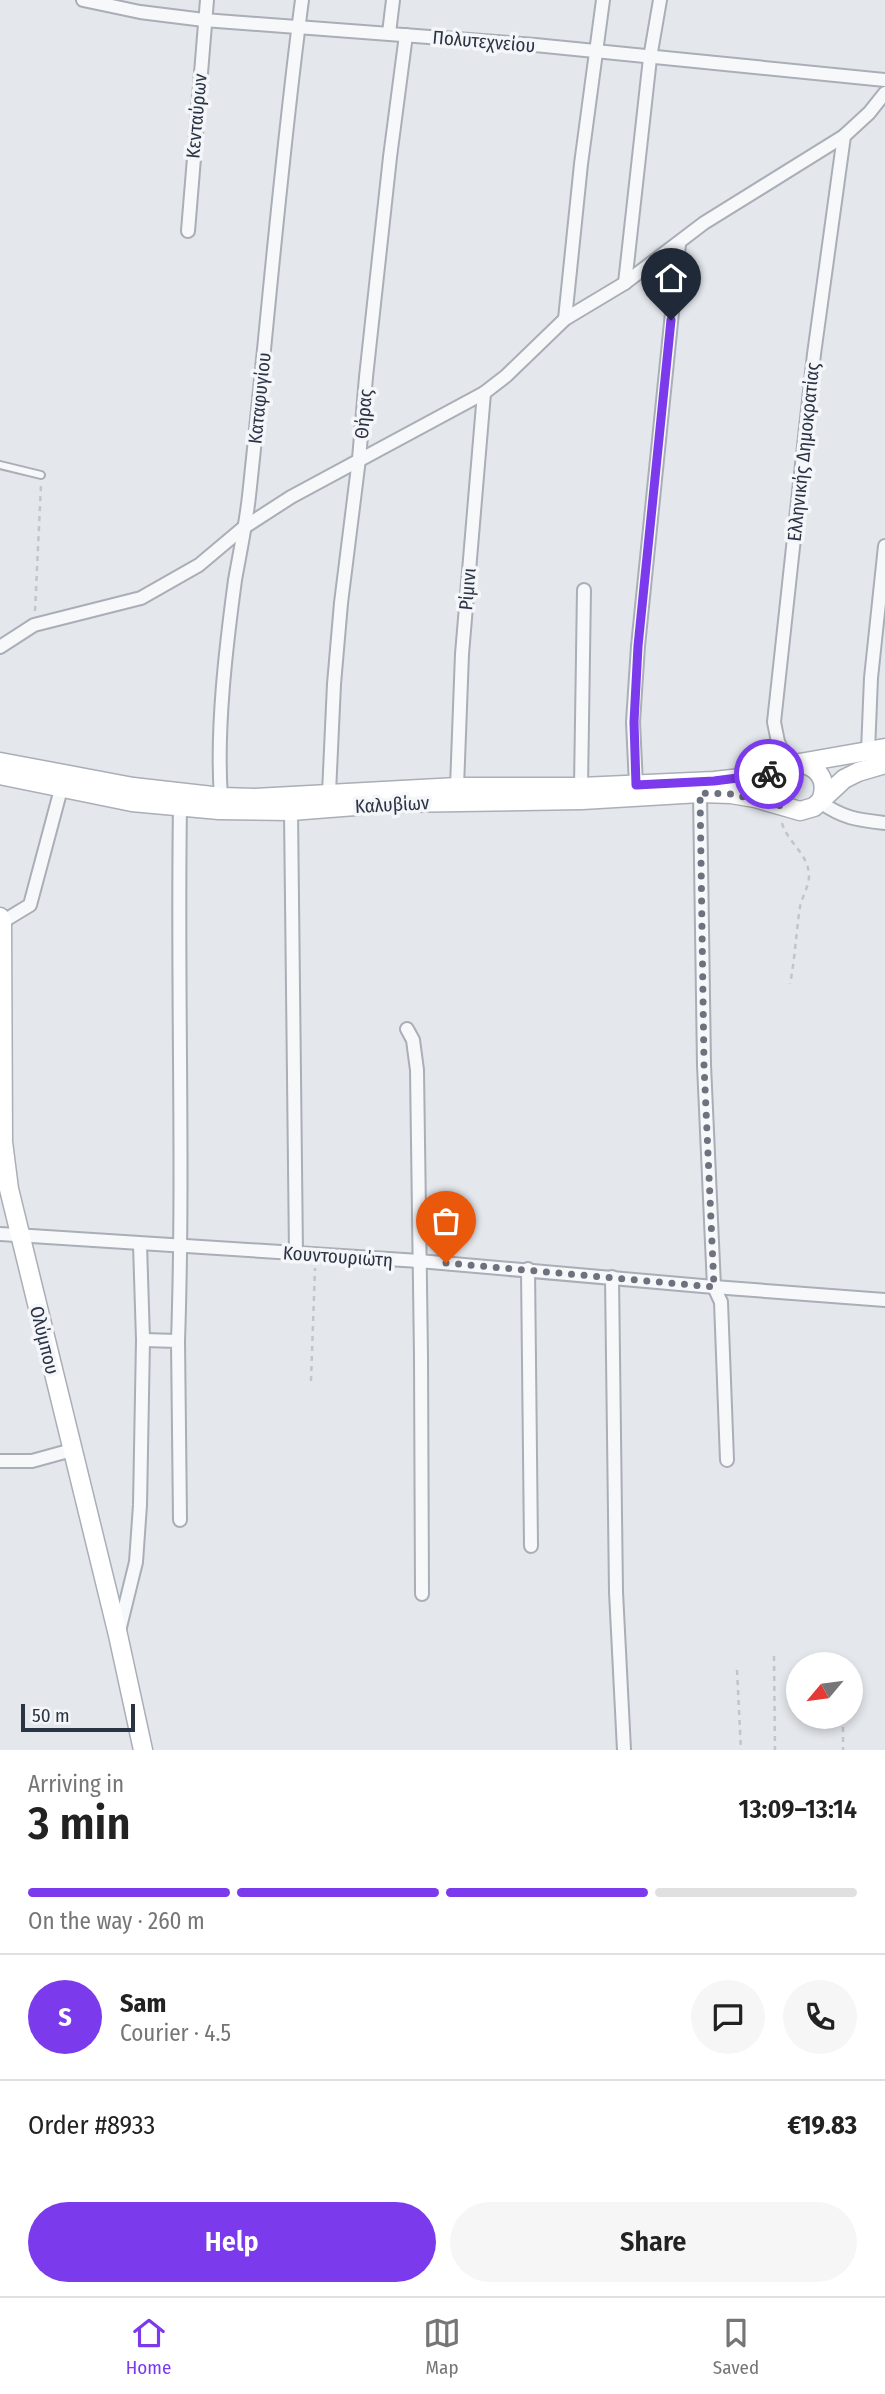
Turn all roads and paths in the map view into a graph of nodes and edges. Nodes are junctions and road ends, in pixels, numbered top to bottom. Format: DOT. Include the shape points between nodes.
graph roads {
  1 [pos="83,0"];
  2 [pos="207,0"];
  3 [pos="302,0"];
  4 [pos="393,0"];
  5 [pos="603,0"];
  6 [pos="660,0"];
  7 [pos="204,20"];
  8 [pos="298,27"];
  9 [pos="389,33"];
  10 [pos="406,34"];
  11 [pos="596,52"];
  12 [pos="650,58"];
  13 [pos="885,80"];
  14 [pos="885,93"];
  15 [pos="844,136"];
  16 [pos="188,231"];
  17 [pos="679,244"];
  18 [pos="625,283"];
  19 [pos="565,319"];
  20 [pos="484,393"];
  21 [pos="359,459"];
  22 [pos="0,465"];
  23 [pos="41,475"];
  24 [pos="243,528"];
  25 [pos="885,546"];
  26 [pos="584,590"];
  27 [pos="34,625"];
  28 [pos="0,647"];
  29 [pos="876,750"];
  30 [pos="0,762"];
  31 [pos="885,764"];
  32 [pos="793,766"];
  33 [pos="0,775"];
  34 [pos="636,785"];
  35 [pos="457,787"];
  36 [pos="581,787"];
  37 [pos="61,789"];
  38 [pos="329,793"];
  39 [pos="700,793"];
  40 [pos="221,797"];
  41 [pos="821,800"];
  42 [pos="180,808"];
  43 [pos="790,809"];
  44 [pos="292,811"];
  45 [pos="885,823"];
  46 [pos="1,920"];
  47 [pos="790,984"];
  48 [pos="407,1029"];
  49 [pos="0,1234"];
  50 [pos="19,1236"];
  51 [pos="140,1244"];
  52 [pos="181,1246"];
  53 [pos="296,1253"];
  54 [pos="315,1255"];
  55 [pos="419,1261"];
  56 [pos="528,1269"];
  57 [pos="611,1277"];
  58 [pos="714,1287"];
  59 [pos="885,1300"];
  60 [pos="143,1340"];
  61 [pos="178,1341"];
  62 [pos="312,1381"];
  63 [pos="72,1450"];
  64 [pos="727,1460"];
  65 [pos="0,1461"];
  66 [pos="180,1520"];
  67 [pos="531,1546"];
  68 [pos="422,1594"];
  69 [pos="118,1635"];
  70 [pos="774,1656"];
  71 [pos="737,1670"];
  72 [pos="843,1729"];
  73 [pos="143,1750"];
  74 [pos="624,1750"];
  75 [pos="741,1750"];
  76 [pos="775,1750"];
  77 [pos="844,1750"];
  1 -- 7 [label="street, Πολυτεχνείου"];
  2 -- 7 [label="street, Κενταύρων"];
  3 -- 8 [label="street, Καταφυγίου"];
  4 -- 9 [label="street"];
  5 -- 11 [label="street"];
  6 -- 12 [label="street"];
  7 -- 8 [label="street, Πολυτεχνείου"];
  7 -- 16 [label="street, Κενταύρων"];
  8 -- 9 [label="street, Πολυτεχνείου"];
  8 -- 24 [label="street, Καταφυγίου"];
  9 -- 10 [label="street, Πολυτεχνείου"];
  10 -- 11 [label="street, Πολυτεχνείου"];
  10 -- 21 [label="street, Θήρας"];
  11 -- 12 [label="street, Πολυτεχνείου"];
  11 -- 19 [label="street"];
  12 -- 13 [label="street, Πολυτεχνείου"];
  12 -- 18 [label="street"];
  14 -- 15 [label="street"];
  15 -- 17 [label="street" via="704,223"];
  15 -- 32 [label="street, Ελληνικής Δημοκρατίας" via="814,354 774,722 778,742"];
  17 -- 18 [label="street"];
  17 -- 34 [label="street" via="638,646"];
  18 -- 19 [label="street"];
  19 -- 20 [label="street"];
  20 -- 21 [label="street"];
  20 -- 35 [label="street, Ρίμινι" via="462,654"];
  21 -- 24 [label="street"];
  21 -- 38 [label="street, Θήρας" via="340,617"];
  22 -- 23 [label="lane"];
  23 -- 27 [label="path"];
  24 -- 27 [label="street" via="199,565 141,598"];
  24 -- 40 [label="street, Καταφυγίου" via="226,673"];
  25 -- 29 [label="street" via="871,678"];
  26 -- 36 [label="street"];
  27 -- 28 [label="street"];
  29 -- 32 [label="main road, Καλυβίων"];
  30 -- 40 [label="main road, Καλυβίων" via="133,787"];
  31 -- 41 [label="main road" via="844,779"];
  32 -- 34 [label="main road, Καλυβίων" via="759,776"];
  32 -- 41 [label="main road" via="811,766 822,776"];
  32 -- 43 [label="main road" via="780,774 776,788 781,802"];
  33 -- 37 [label="main road, Καλυβίων"];
  34 -- 36 [label="main road, Καλυβίων"];
  35 -- 36 [label="main road, Καλυβίων"];
  35 -- 38 [label="main road, Καλυβίων"];
  37 -- 42 [label="main road, Καλυβίων"];
  37 -- 46 [label="street" via="30,905"];
  38 -- 40 [label="main road, Καλυβίων"];
  39 -- 43 [label="main road, Καλυβίων" via="731,794"];
  39 -- 44 [label="main road, Καλυβίων"];
  39 -- 58 [label="street" via="704,1065"];
  41 -- 43 [label="main road" via="808,810"];
  41 -- 45 [label="street" via="856,820"];
  42 -- 44 [label="main road, Καλυβίων"];
  42 -- 52 [label="street"];
  43 -- 47 [label="path" via="782,822 784,831 804,858 809,876 800,904"];
  44 -- 53 [label="street"];
  46 -- 50 [label="main road, Ολύμπου" via="3,1142"];
  48 -- 55 [label="street" via="417,1070"];
  49 -- 50 [label="street, Κουντουριώτη"];
  50 -- 51 [label="street, Κουντουριώτη"];
  50 -- 63 [label="main road, Ολύμπου"];
  51 -- 52 [label="street, Κουντουριώτη"];
  51 -- 60 [label="street"];
  52 -- 53 [label="street, Κουντουριώτη"];
  52 -- 61 [label="street"];
  53 -- 54 [label="street, Κουντουριώτη"];
  54 -- 55 [label="street, Κουντουριώτη"];
  54 -- 62 [label="path"];
  55 -- 56 [label="street, Κουντουριώτη"];
  55 -- 68 [label="street"];
  56 -- 57 [label="street, Κουντουριώτη"];
  56 -- 67 [label="street"];
  57 -- 58 [label="street, Κουντουριώτη"];
  57 -- 74 [label="street" via="616,1592"];
  58 -- 59 [label="street, Κουντουριώτη"];
  58 -- 64 [label="street" via="721,1302"];
  60 -- 61 [label="street"];
  60 -- 69 [label="street" via="136,1562"];
  61 -- 66 [label="street"];
  63 -- 65 [label="street" via="32,1461"];
  63 -- 69 [label="main road, Ολύμπου"];
  69 -- 73 [label="main road, Ολύμπου"];
  70 -- 76 [label="path"];
  71 -- 75 [label="path"];
  72 -- 77 [label="path"];
}
